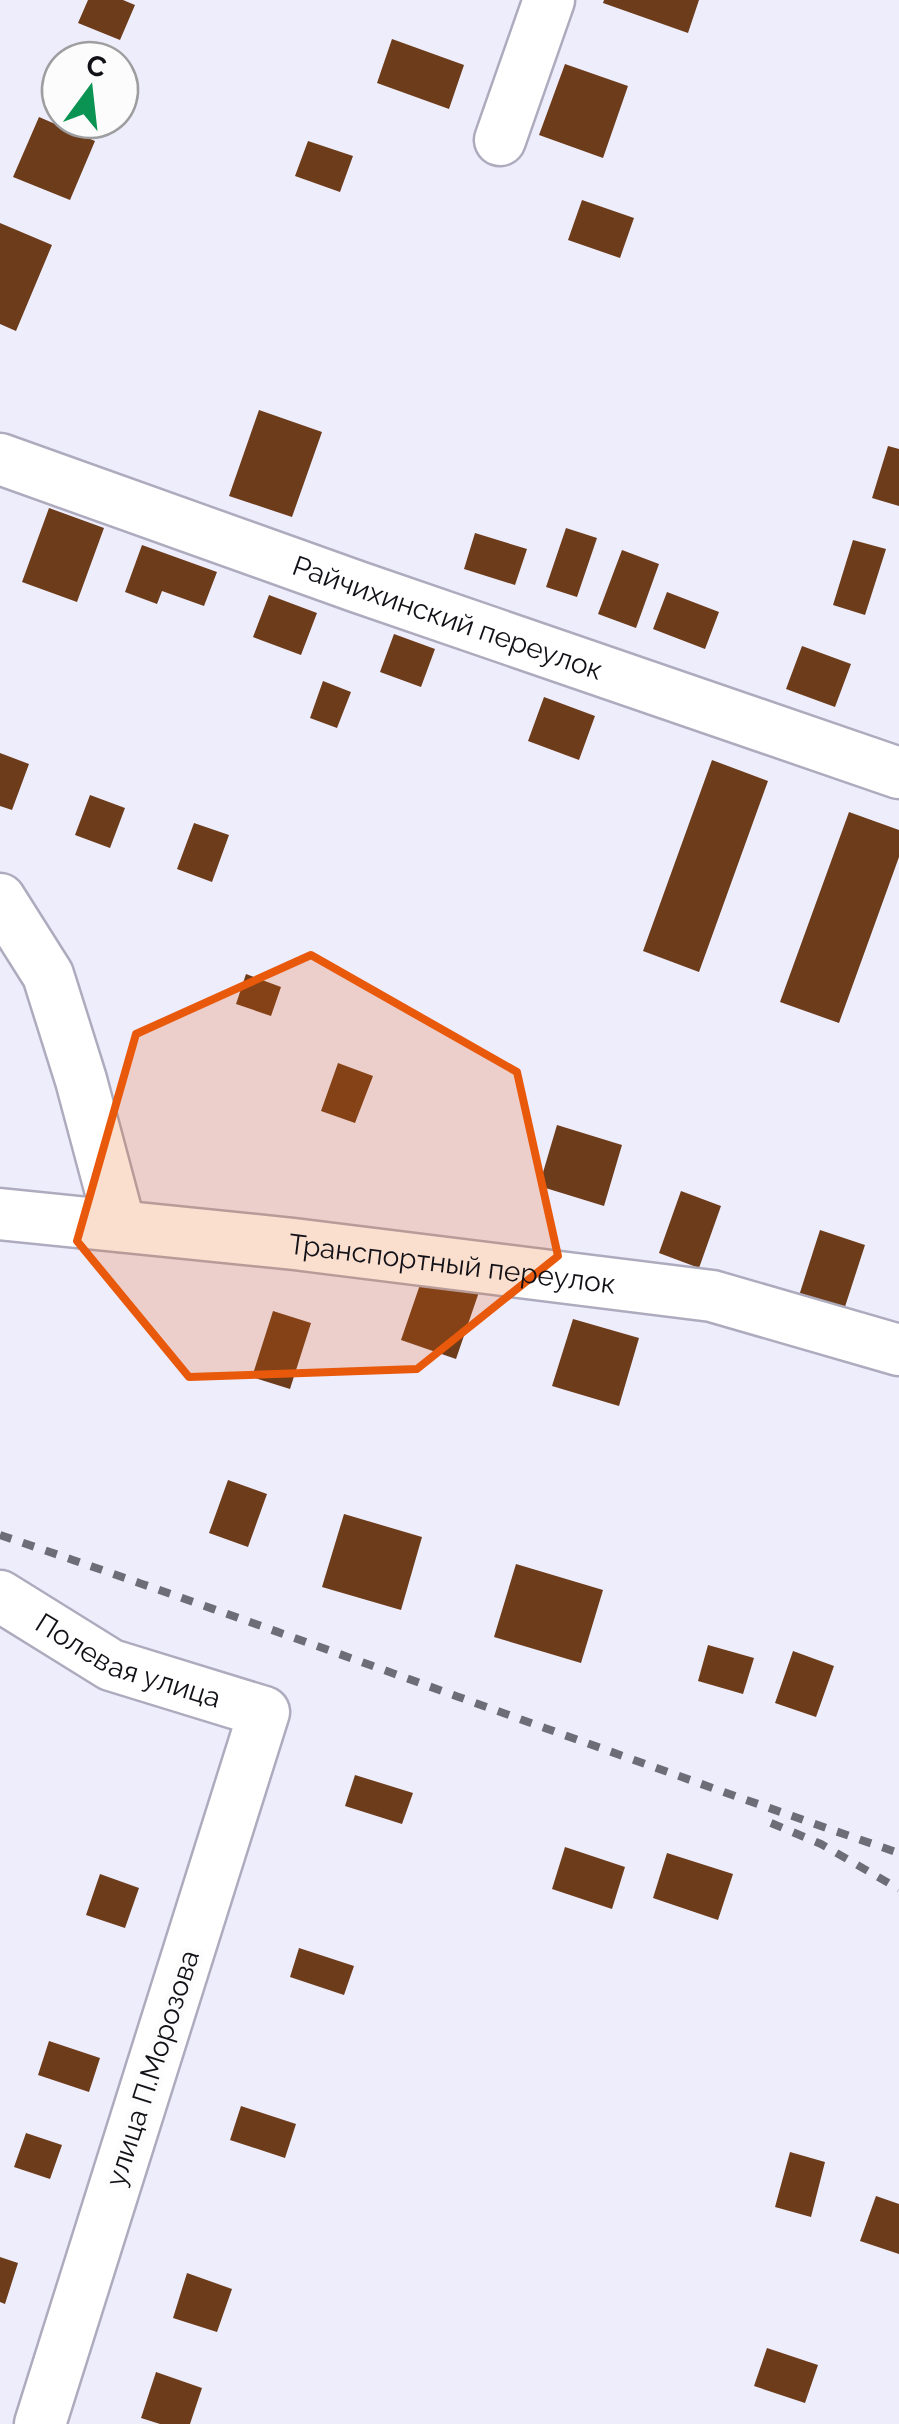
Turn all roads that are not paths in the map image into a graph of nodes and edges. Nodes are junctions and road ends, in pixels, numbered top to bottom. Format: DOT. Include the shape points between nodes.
graph roads {
  1 [pos="549,0"];
  2 [pos="500,140"];
  3 [pos="0,459"];
  4 [pos="896,763"];
  5 [pos="0,899"];
  6 [pos="0,1214"];
  7 [pos="120,1226"];
  8 [pos="899,1350"];
  9 [pos="0,1596"];
  10 [pos="264,1712"];
  11 [pos="40,2424"];
  1 -- 2 [label="street"];
  3 -- 4 [label="street, Райчихинский переулок" via="358,588"];
  5 -- 7 [label="street" via="48,975"];
  6 -- 7 [label="street, Транспортный переулок"];
  7 -- 8 [label="street, Транспортный переулок" via="712,1296"];
  9 -- 10 [label="street, Полевая улица" via="111,1665"];
  10 -- 11 [label="street, улица П.Морозова"];
}
